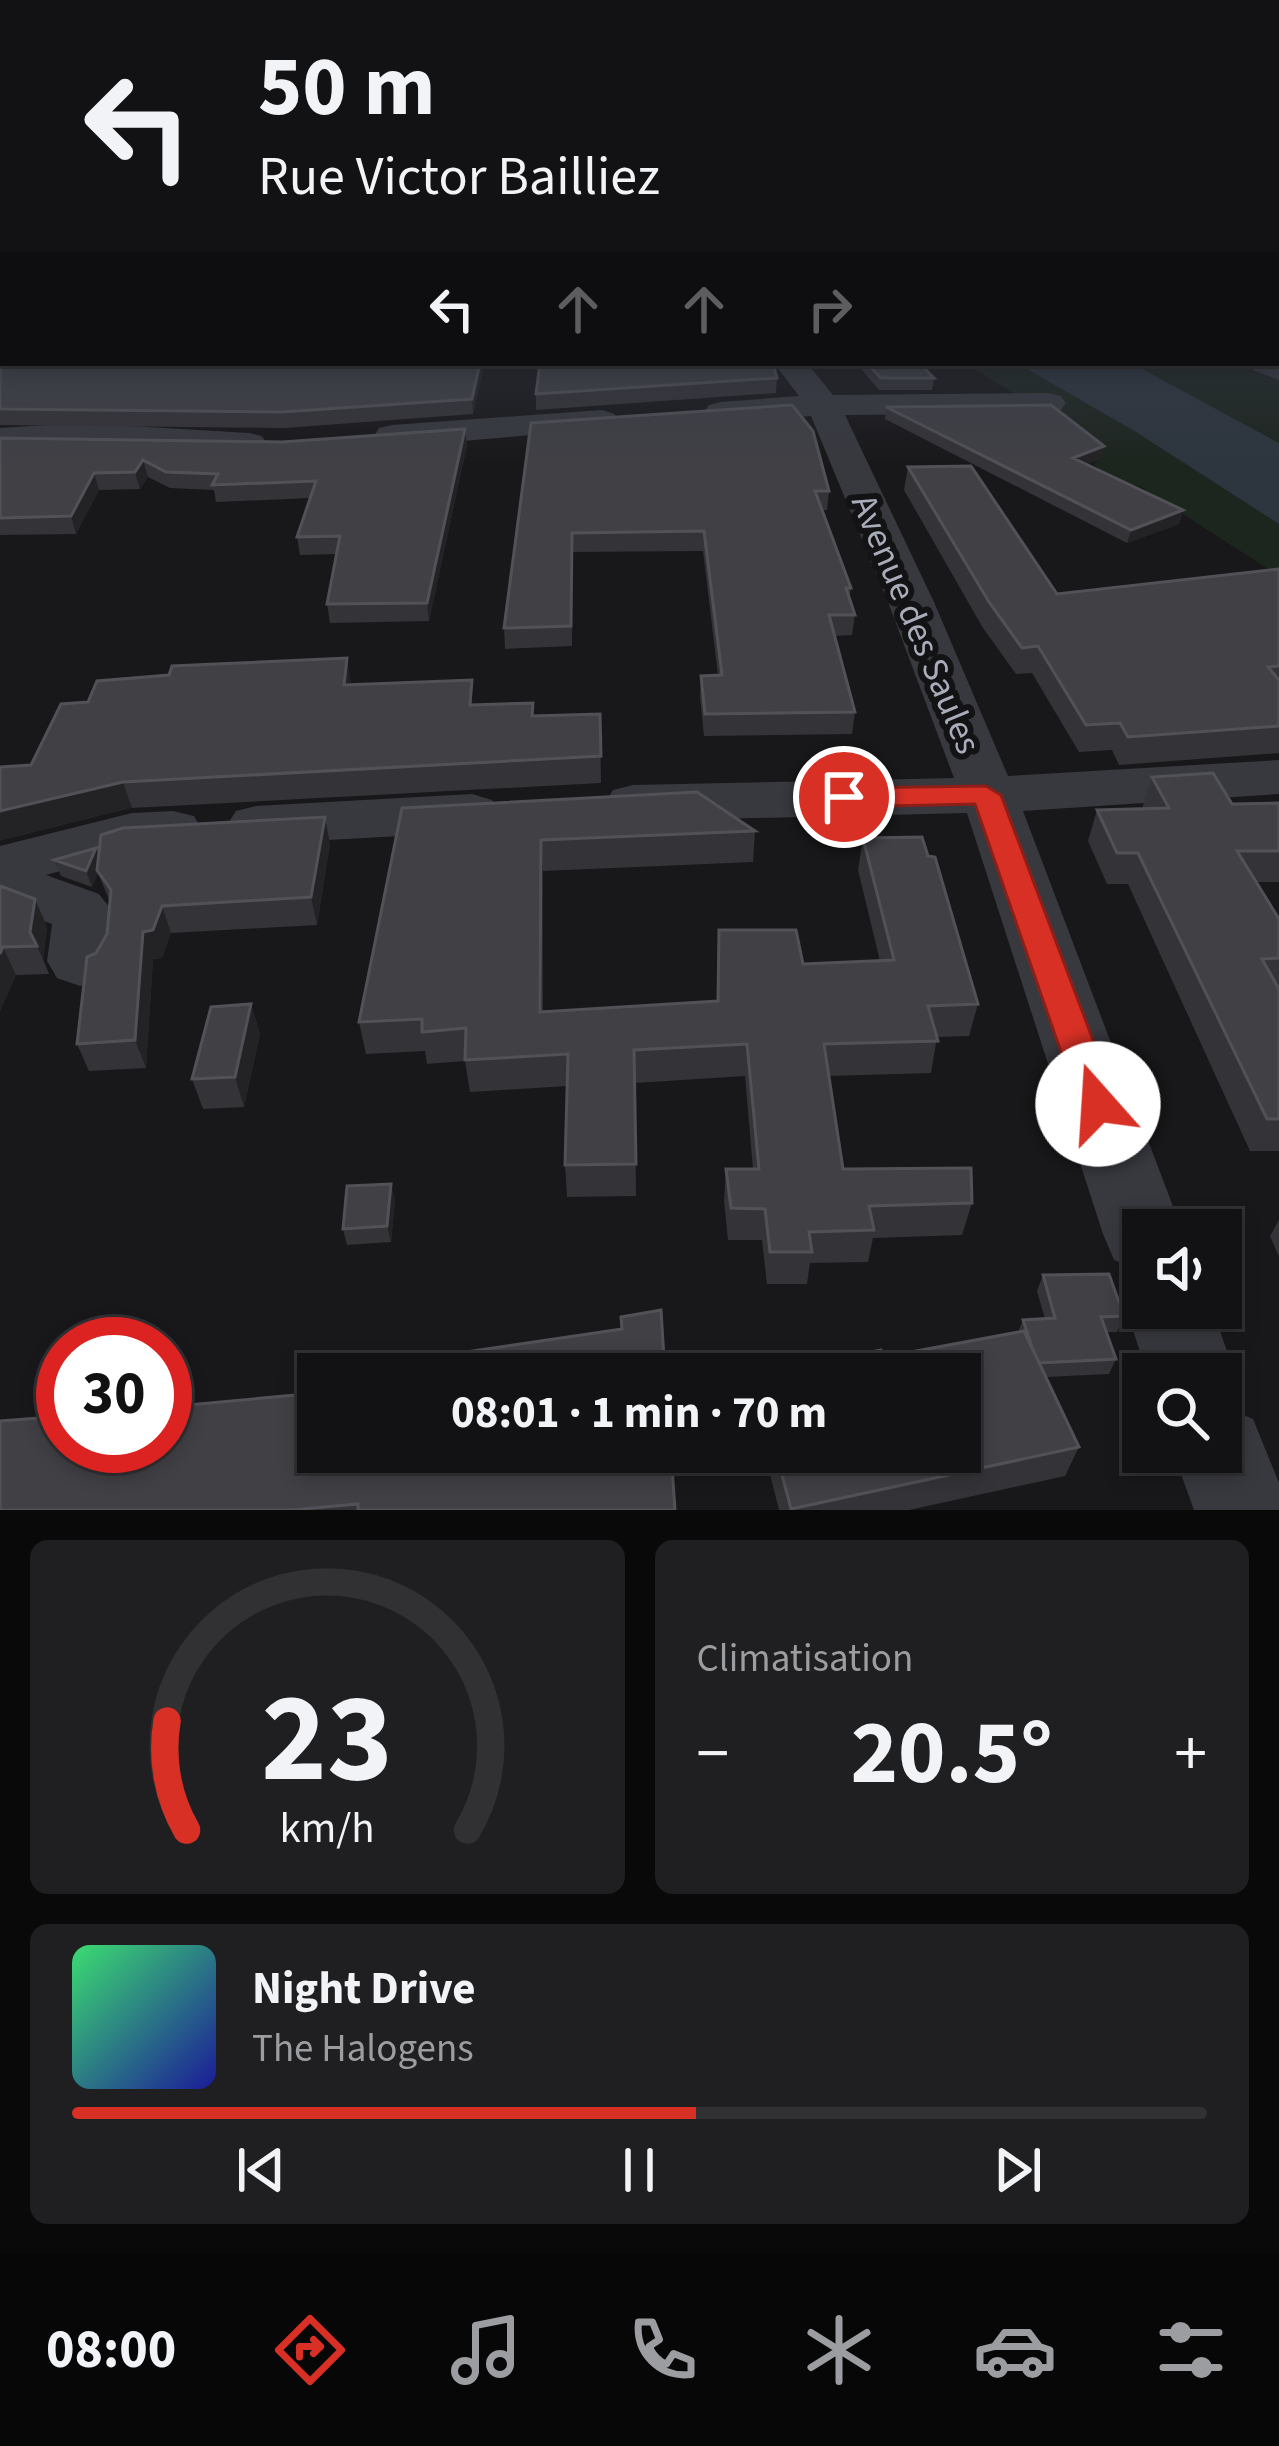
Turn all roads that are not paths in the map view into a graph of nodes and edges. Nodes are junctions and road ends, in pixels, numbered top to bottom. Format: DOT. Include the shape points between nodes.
graph roads {
  1 [pos="806,384"];
  2 [pos="1049,403"];
  3 [pos="0,439"];
  4 [pos="355,439"];
  5 [pos="285,443"];
  6 [pos="1279,777"];
  7 [pos="986,795"];
  8 [pos="0,867"];
  9 [pos="0,879"];
  10 [pos="80,961"];
  11 [pos="1134,1209"];
  12 [pos="1228,1473"];
  13 [pos="1279,1504"];
  14 [pos="1242,1510"];
  15 [pos="1266,1510"];
  1 -- 2 [label="street"];
  1 -- 4 [label="street" via="661,416"];
  1 -- 7 [label="street, Avenue des Saules" via="911,602"];
  3 -- 5 [label="street" via="79,434"];
  6 -- 7 [label="street"];
  7 -- 8 [label="street" via="132,832"];
  7 -- 11 [label="street, Avenue des Saules"];
  9 -- 10 [label="street" via="21,894 75,906 85,917"];
  12 -- 14 [label="street"];
  13 -- 15 [label="street"];
}
